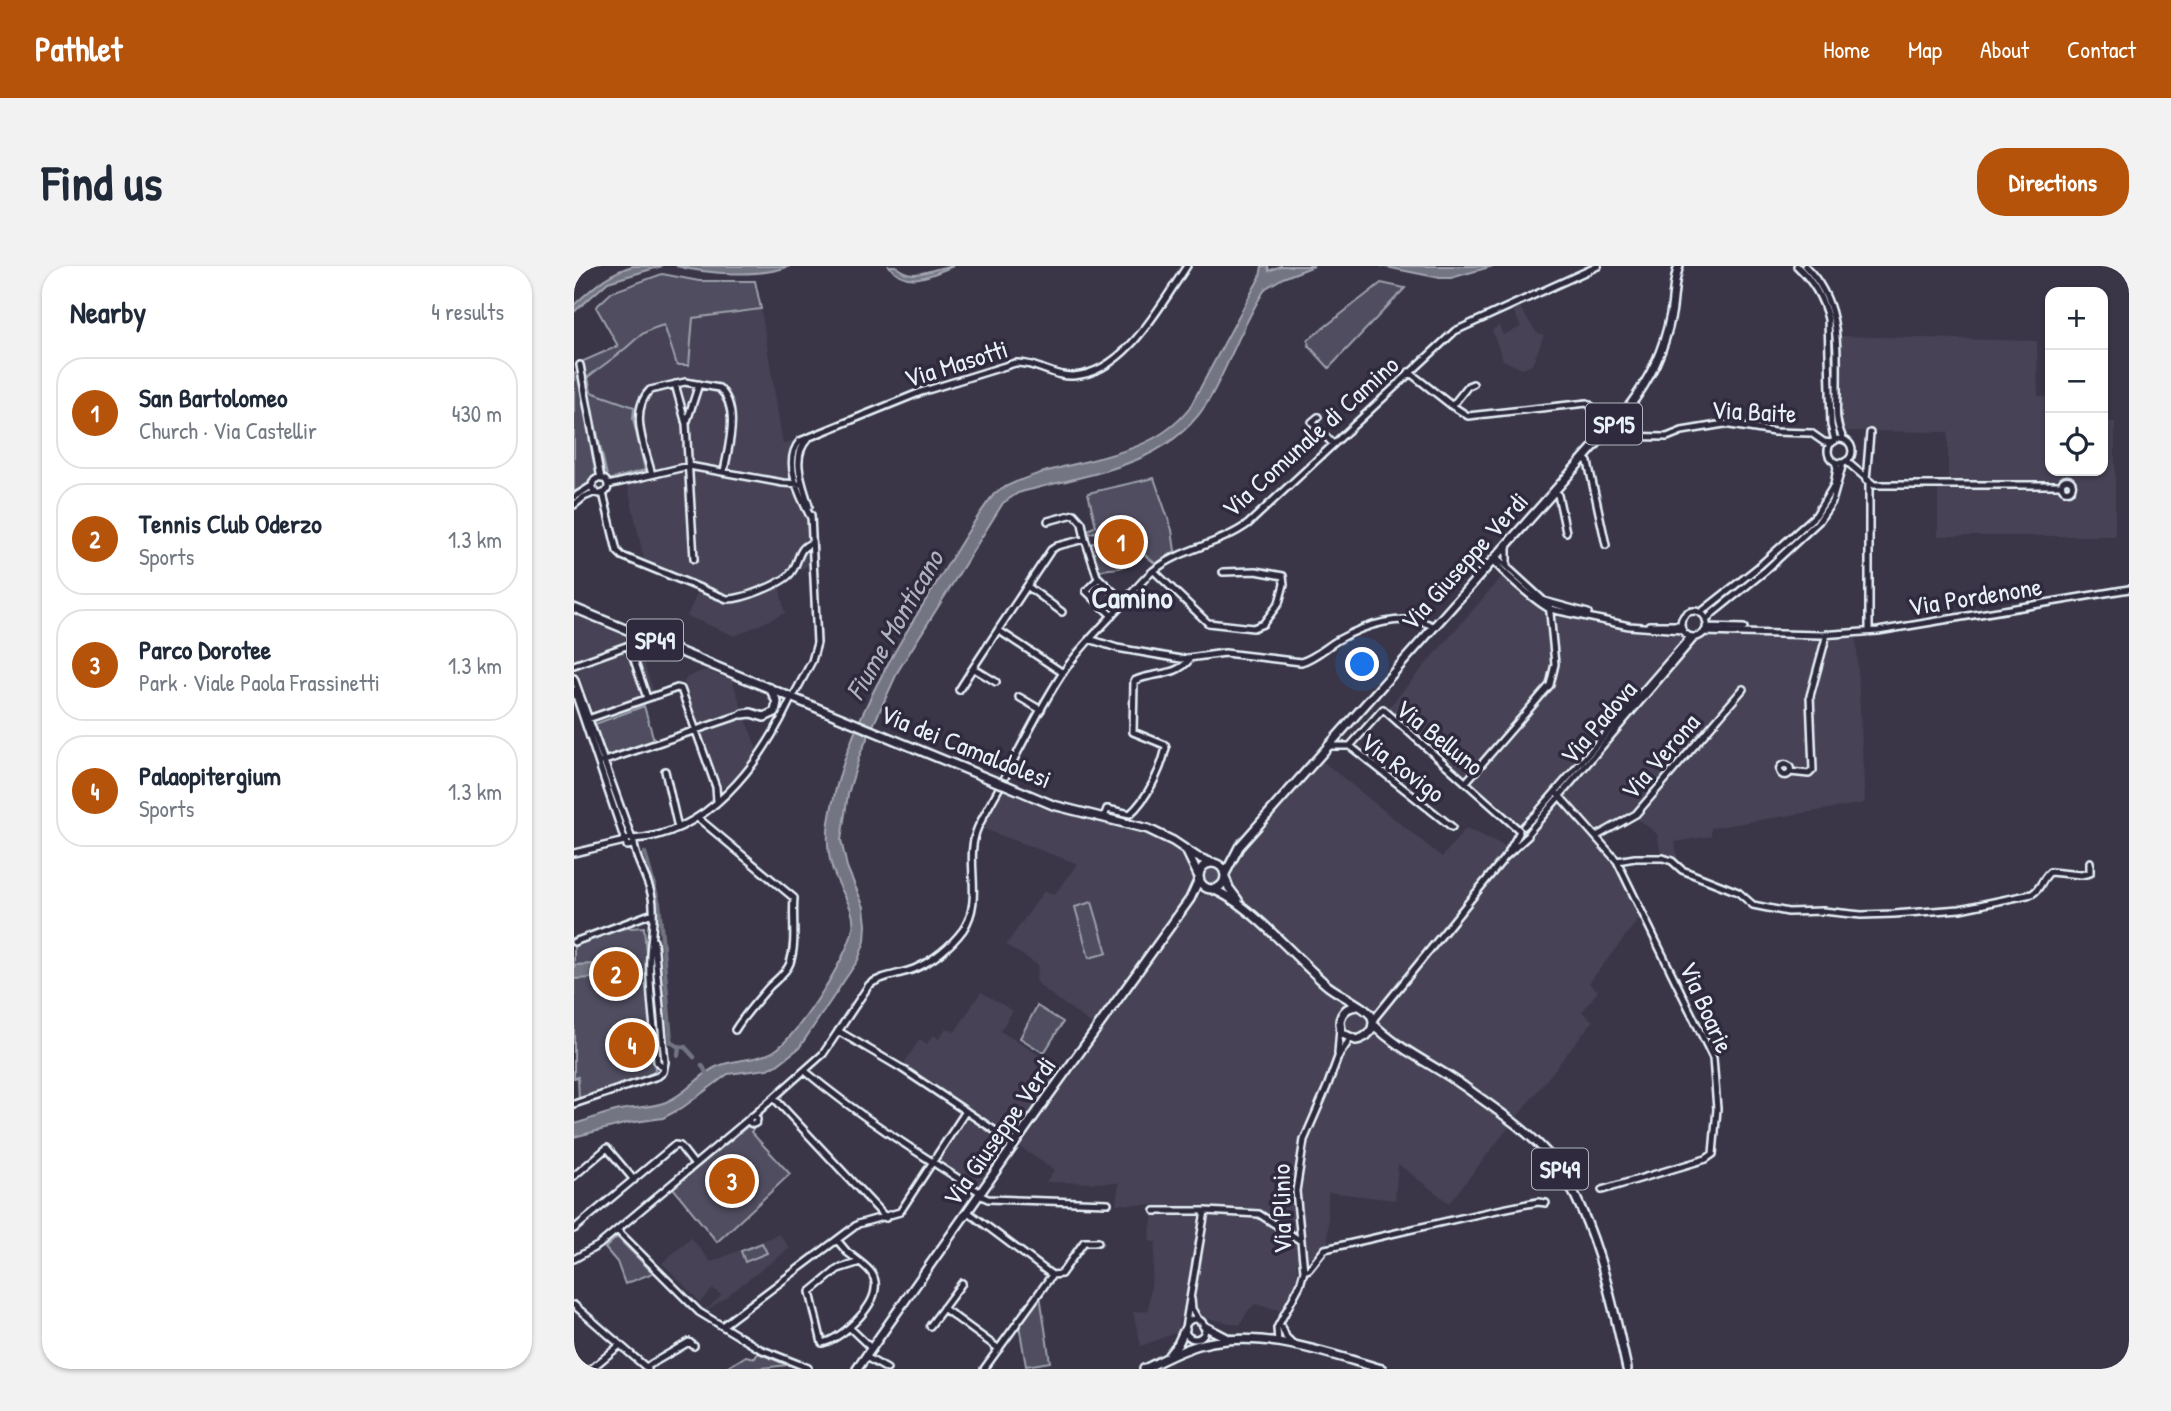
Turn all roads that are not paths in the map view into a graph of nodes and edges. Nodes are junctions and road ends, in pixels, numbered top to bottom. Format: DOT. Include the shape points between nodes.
graph roads {
  1 [pos="1188,266"];
  2 [pos="1598,266"];
  3 [pos="1672,266"];
  4 [pos="1679,266"];
  5 [pos="1797,266"];
  6 [pos="1805,266"];
  7 [pos="1674,279"];
  8 [pos="580,365"];
  9 [pos="1409,372"];
  10 [pos="675,384"];
  11 [pos="699,384"];
  12 [pos="1473,384"];
  13 [pos="1452,406"];
  14 [pos="1318,417"];
  15 [pos="686,424"];
  16 [pos="1870,433"];
  17 [pos="817,434"];
  18 [pos="1604,436"];
  19 [pos="1819,439"];
  20 [pos="1844,440"];
  21 [pos="1833,442"];
  22 [pos="1333,444"];
  23 [pos="1829,451"];
  24 [pos="1851,455"];
  25 [pos="1584,458"];
  26 [pos="1835,462"];
  27 [pos="1845,462"];
  28 [pos="688,466"];
  29 [pos="724,472"];
  30 [pos="652,475"];
  31 [pos="601,479"];
  32 [pos="1866,479"];
  33 [pos="797,484"];
  34 [pos="593,485"];
  35 [pos="608,485"];
  36 [pos="2061,485"];
  37 [pos="596,492"];
  38 [pos="1554,492"];
  39 [pos="603,494"];
  40 [pos="574,497"];
  41 [pos="807,498"];
  42 [pos="574,505"];
  43 [pos="811,518"];
  44 [pos="1048,521"];
  45 [pos="1566,532"];
  46 [pos="1085,540"];
  47 [pos="812,542"];
  48 [pos="1507,545"];
  49 [pos="1606,545"];
  50 [pos="1495,558"];
  51 [pos="694,559"];
  52 [pos="1505,569"];
  53 [pos="1154,570"];
  54 [pos="1483,571"];
  55 [pos="1223,572"];
  56 [pos="1098,578"];
  57 [pos="1027,586"];
  58 [pos="2129,589"];
  59 [pos="1124,602"];
  60 [pos="1549,606"];
  61 [pos="574,608"];
  62 [pos="1062,612"];
  63 [pos="1700,613"];
  64 [pos="1112,615"];
  65 [pos="1433,626"];
  66 [pos="1706,626"];
  67 [pos="1681,627"];
  68 [pos="998,630"];
  69 [pos="1869,631"];
  70 [pos="1827,634"];
  71 [pos="1693,637"];
  72 [pos="1089,639"];
  73 [pos="1190,659"];
  74 [pos="574,665"];
  75 [pos="973,668"];
  76 [pos="1063,673"];
  77 [pos="574,678"];
  78 [pos="996,682"];
  79 [pos="769,687"];
  80 [pos="574,690"];
  81 [pos="959,690"];
  82 [pos="1743,690"];
  83 [pos="795,693"];
  84 [pos="1019,696"];
  85 [pos="648,698"];
  86 [pos="790,701"];
  87 [pos="1041,710"];
  88 [pos="743,714"];
  89 [pos="582,717"];
  90 [pos="696,730"];
  91 [pos="1342,730"];
  92 [pos="1357,737"];
  93 [pos="1328,746"];
  94 [pos="1348,746"];
  95 [pos="601,763"];
  96 [pos="665,771"];
  97 [pos="1790,772"];
  98 [pos="1466,782"];
  99 [pos="716,787"];
  100 [pos="726,792"];
  101 [pos="1558,793"];
  102 [pos="717,801"];
  103 [pos="1104,817"];
  104 [pos="698,818"];
  105 [pos="1452,827"];
  106 [pos="678,828"];
  107 [pos="1521,829"];
  108 [pos="1529,834"];
  109 [pos="1597,836"];
  110 [pos="630,843"];
  111 [pos="1238,847"];
  112 [pos="1187,852"];
  113 [pos="574,853"];
  114 [pos="1505,857"];
  115 [pos="1617,861"];
  116 [pos="1212,862"];
  117 [pos="2090,862"];
  118 [pos="1225,875"];
  119 [pos="1198,877"];
  120 [pos="1211,889"];
  121 [pos="1244,909"];
  122 [pos="653,913"];
  123 [pos="1176,918"];
  124 [pos="574,942"];
  125 [pos="1329,987"];
  126 [pos="1384,1006"];
  127 [pos="1362,1008"];
  128 [pos="1343,1013"];
  129 [pos="1373,1022"];
  130 [pos="1340,1025"];
  131 [pos="735,1030"];
  132 [pos="838,1031"];
  133 [pos="1366,1036"];
  134 [pos="1350,1039"];
  135 [pos="1393,1040"];
  136 [pos="1338,1057"];
  137 [pos="805,1071"];
  138 [pos="775,1098"];
  139 [pos="574,1104"];
  140 [pos="966,1111"];
  141 [pos="1015,1144"];
  142 [pos="933,1162"];
  143 [pos="694,1164"];
  144 [pos="574,1175"];
  145 [pos="634,1180"];
  146 [pos="1602,1190"];
  147 [pos="980,1194"];
  148 [pos="1108,1203"];
  149 [pos="1546,1203"];
  150 [pos="1155,1210"];
  151 [pos="1205,1211"];
  152 [pos="968,1212"];
  153 [pos="886,1218"];
  154 [pos="574,1229"];
  155 [pos="617,1230"];
  156 [pos="837,1240"];
  157 [pos="1301,1241"];
  158 [pos="1098,1242"];
  159 [pos="574,1259"];
  160 [pos="860,1262"];
  161 [pos="1304,1271"];
  162 [pos="1052,1275"];
  163 [pos="962,1283"];
  164 [pos="1190,1296"];
  165 [pos="574,1305"];
  166 [pos="943,1308"];
  167 [pos="1201,1323"];
  168 [pos="1280,1325"];
  169 [pos="722,1326"];
  170 [pos="930,1326"];
  171 [pos="850,1328"];
  172 [pos="1185,1329"];
  173 [pos="1229,1339"];
  174 [pos="1261,1339"];
  175 [pos="1278,1342"];
  176 [pos="620,1345"];
  177 [pos="694,1346"];
  178 [pos="1296,1346"];
  179 [pos="872,1349"];
  180 [pos="999,1349"];
  181 [pos="866,1357"];
  182 [pos="1166,1358"];
  183 [pos="647,1368"];
  184 [pos="808,1368"];
  185 [pos="592,1369"];
  186 [pos="857,1369"];
  187 [pos="887,1369"];
  188 [pos="984,1369"];
  189 [pos="1144,1369"];
  190 [pos="1382,1369"];
  191 [pos="1627,1369"];
  1 -- 17 [label="street, Via Masotti" via="1125,351 1106,366 1075,376 1015,363 921,391"];
  2 -- 9 [label="street, Via Comunale di Camino" via="1461,327"];
  3 -- 7 [label="main road, SP15"];
  4 -- 7 [label="main road, SP15"];
  5 -- 21 [label="street" via="1817,290 1828,319"];
  6 -- 20 [label="street" via="1829,297 1835,321 1836,426"];
  7 -- 18 [label="main road, Via Giuseppe Verdi / SP15" via="1672,310 1658,362 1645,386"];
  8 -- 31 [label="street"];
  9 -- 13 [label="street"];
  9 -- 22 [label="street, Via Comunale di Camino"];
  10 -- 11 [label="street"];
  10 -- 15 [label="street"];
  10 -- 30 [label="street" via="650,390 641,407 639,425"];
  11 -- 15 [label="street"];
  11 -- 29 [label="street" via="721,389 730,404 732,422"];
  12 -- 13 [label="street"];
  13 -- 18 [label="street" via="1468,415 1483,415 1590,404 1597,432"];
  14 -- 22 [label="street" via="1312,422"];
  15 -- 28 [label="street"];
  16 -- 32 [label="street"];
  17 -- 33 [label="street, Via Masotti" via="800,441 793,451"];
  17 -- 41 [label="street, Via Masotti" via="804,443 798,459"];
  18 -- 19 [label="street, Via Baite" via="1667,437 1724,424 1811,433"];
  18 -- 25 [label="main road, Via Giuseppe Verdi / SP15"];
  19 -- 21 [label="street, Via Baite"];
  19 -- 23 [label="street, Via Baite"];
  20 -- 21 [label="street"];
  20 -- 24 [label="street"];
  21 -- 23 [label="street"];
  22 -- 53 [label="street, Via Comunale di Camino" via="1239,530 1182,552"];
  23 -- 26 [label="street"];
  24 -- 27 [label="street"];
  24 -- 32 [label="street"];
  25 -- 38 [label="main road, Via Giuseppe Verdi / SP15"];
  25 -- 49 [label="street"];
  26 -- 27 [label="street"];
  26 -- 63 [label="street" via="1834,485 1816,515"];
  27 -- 32 [label="street"];
  27 -- 66 [label="street" via="1832,502 1819,521 1713,612"];
  28 -- 29 [label="street"];
  28 -- 30 [label="street"];
  28 -- 51 [label="street"];
  29 -- 33 [label="street"];
  30 -- 35 [label="street"];
  31 -- 34 [label="street"];
  31 -- 35 [label="street"];
  32 -- 36 [label="street" via="1874,485"];
  32 -- 69 [label="street"];
  33 -- 41 [label="street"];
  33 -- 43 [label="street, Via Masotti"];
  34 -- 37 [label="street"];
  34 -- 40 [label="street"];
  35 -- 39 [label="street"];
  37 -- 39 [label="street"];
  37 -- 42 [label="street"];
  38 -- 45 [label="street"];
  38 -- 48 [label="main road, Via Giuseppe Verdi / SP15"];
  39 -- 47 [label="street" via="619,554 732,600 792,573 802,548"];
  41 -- 43 [label="street, Via Masotti"];
  43 -- 47 [label="street, Via Masotti"];
  44 -- 46 [label="street" via="1074,514 1082,523"];
  46 -- 56 [label="street"];
  46 -- 57 [label="street" via="1053,548"];
  47 -- 83 [label="street, Via Masotti" via="817,642"];
  48 -- 50 [label="main road, Via Giuseppe Verdi / SP15"];
  48 -- 52 [label="street"];
  50 -- 52 [label="street"];
  50 -- 54 [label="main road, Via Giuseppe Verdi / SP15"];
  52 -- 54 [label="street"];
  52 -- 60 [label="street" via="1539,603"];
  53 -- 55 [label="street" via="1208,623 1258,628 1264,624 1283,595 1283,576"];
  53 -- 59 [label="street, Via Comunale di Camino"];
  54 -- 65 [label="main road, Via Giuseppe Verdi / SP15"];
  56 -- 59 [label="street"];
  56 -- 64 [label="street" via="1086,591"];
  57 -- 62 [label="street"];
  57 -- 68 [label="street"];
  58 -- 69 [label="street, Via Pordenone"];
  59 -- 64 [label="street, Via Comunale di Camino"];
  60 -- 67 [label="street" via="1629,626"];
  60 -- 98 [label="street" via="1555,664 1550,685"];
  61 -- 79 [label="main road, Via dei Camaldolesi / SP49"];
  63 -- 66 [label="street"];
  63 -- 67 [label="street" via="1686,614"];
  64 -- 72 [label="street, Via Comunale di Camino"];
  65 -- 73 [label="street" via="1383,622 1356,631 1301,662 1225,653"];
  65 -- 91 [label="main road, Via Giuseppe Verdi / SP15"];
  66 -- 70 [label="street, Via Pordenone"];
  66 -- 71 [label="street"];
  67 -- 71 [label="street"];
  68 -- 75 [label="street"];
  68 -- 76 [label="street"];
  69 -- 70 [label="street, Via Pordenone"];
  70 -- 97 [label="street" via="1811,696 1813,770 1809,774"];
  71 -- 101 [label="street, Via Padova"];
  72 -- 73 [label="street"];
  72 -- 76 [label="street, Via Comunale di Camino"];
  73 -- 103 [label="street" via="1172,672 1134,681 1133,732 1166,748 1138,807 1130,814 1107,809"];
  74 -- 85 [label="street" via="629,645"];
  75 -- 78 [label="street"];
  75 -- 81 [label="street"];
  76 -- 87 [label="street, Via Comunale di Camino"];
  77 -- 89 [label="street"];
  79 -- 88 [label="main road" via="777,702 775,712 764,717"];
  79 -- 103 [label="main road, Via dei Camaldolesi / SP49, bridge" via="1053,805"];
  80 -- 89 [label="street"];
  82 -- 109 [label="street, Via Verona" via="1636,814"];
  84 -- 87 [label="street"];
  85 -- 89 [label="street"];
  85 -- 90 [label="street" via="681,689"];
  86 -- 100 [label="street" via="760,758"];
  87 -- 132 [label="street, Via Comunale di Camino" via="974,838 974,894 964,929 926,962 869,985"];
  88 -- 90 [label="street"];
  89 -- 95 [label="street"];
  90 -- 95 [label="street"];
  90 -- 99 [label="street"];
  91 -- 92 [label="street, Via Belluno"];
  91 -- 93 [label="main road, Via Giuseppe Verdi / SP15"];
  91 -- 94 [label="street"];
  92 -- 94 [label="street"];
  92 -- 98 [label="street, Via Belluno" via="1382,709"];
  93 -- 94 [label="street, Via Rovigo"];
  93 -- 111 [label="main road, Via Giuseppe Verdi / SP15"];
  94 -- 105 [label="street, Via Rovigo"];
  95 -- 110 [label="street"];
  96 -- 106 [label="street"];
  98 -- 107 [label="street, Via Belluno"];
  99 -- 100 [label="street"];
  99 -- 102 [label="street"];
  100 -- 102 [label="street"];
  101 -- 107 [label="street, Via Padova"];
  101 -- 108 [label="street, Via Padova"];
  101 -- 109 [label="street, Via Boarie"];
  102 -- 104 [label="street"];
  103 -- 112 [label="main road, Via dei Camaldolesi / SP49" via="1160,834"];
  104 -- 106 [label="street"];
  104 -- 131 [label="street" via="794,898 791,961"];
  106 -- 110 [label="street"];
  107 -- 108 [label="street" via="1528,828"];
  107 -- 114 [label="street, Via Padova"];
  108 -- 114 [label="street, Via Padova"];
  109 -- 115 [label="street, Via Boarie"];
  110 -- 113 [label="street"];
  110 -- 122 [label="street" via="652,897"];
  111 -- 116 [label="main road, Via Giuseppe Verdi / SP15"];
  111 -- 118 [label="main road, Via Giuseppe Verdi / SP15"];
  112 -- 116 [label="main road, Via dei Camaldolesi / SP49"];
  112 -- 119 [label="main road, SP49"];
  114 -- 126 [label="street"];
  115 -- 117 [label="street" via="1663,858 1764,908 1861,915 1960,909 2032,894 2050,872 2090,873"];
  115 -- 146 [label="street, Via Boarie" via="1713,1058 1717,1109 1711,1156"];
  116 -- 118 [label="main road, SP49" via="1221,866"];
  116 -- 119 [label="main road" via="1201,868"];
  118 -- 120 [label="main road" via="1220,886"];
  118 -- 121 [label="main road, SP49"];
  119 -- 120 [label="main road, SP49"];
  119 -- 123 [label="main road, Via Giuseppe Verdi"];
  120 -- 121 [label="main road, SP49"];
  120 -- 123 [label="main road, Via Giuseppe Verdi"];
  121 -- 125 [label="main road, SP49"];
  122 -- 124 [label="street"];
  122 -- 139 [label="street" via="654,1002 663,1072"];
  123 -- 141 [label="main road, Via Giuseppe Verdi"];
  125 -- 127 [label="main road, SP49"];
  125 -- 128 [label="main road, SP49"];
  126 -- 127 [label="street"];
  126 -- 129 [label="street"];
  127 -- 128 [label="main road"];
  127 -- 129 [label="main road, SP49"];
  128 -- 130 [label="main road"];
  129 -- 133 [label="main road"];
  129 -- 135 [label="main road, SP49"];
  130 -- 134 [label="main road"];
  130 -- 136 [label="street, Via Plinio"];
  132 -- 137 [label="street, Via Comunale di Camino"];
  132 -- 140 [label="street"];
  133 -- 134 [label="main road, SP49"];
  133 -- 135 [label="main road, SP49"];
  134 -- 136 [label="street, Via Plinio"];
  135 -- 191 [label="main road, SP49" via="1513,1122 1558,1166 1586,1218"];
  136 -- 157 [label="street, Via Plinio" via="1301,1152 1296,1191"];
  137 -- 138 [label="street, Via Comunale di Camino"];
  137 -- 142 [label="street" via="870,1122"];
  138 -- 143 [label="street, Via Comunale di Camino"];
  138 -- 153 [label="street"];
  140 -- 141 [label="street"];
  140 -- 142 [label="street"];
  141 -- 147 [label="main road, Via Giuseppe Verdi"];
  142 -- 147 [label="street"];
  142 -- 153 [label="street" via="903,1209"];
  143 -- 145 [label="street" via="675,1145"];
  143 -- 155 [label="street, Via Comunale di Camino"];
  144 -- 145 [label="street" via="607,1148"];
  145 -- 154 [label="street"];
  147 -- 148 [label="street" via="988,1199"];
  147 -- 152 [label="main road, Via Giuseppe Verdi"];
  149 -- 161 [label="street" via="1471,1214 1325,1249"];
  150 -- 151 [label="street"];
  151 -- 157 [label="street" via="1259,1214"];
  151 -- 164 [label="street"];
  152 -- 162 [label="street"];
  152 -- 179 [label="main road, Via Giuseppe Verdi"];
  153 -- 156 [label="street" via="858,1224"];
  155 -- 159 [label="street, Via Comunale di Camino"];
  155 -- 169 [label="street" via="699,1312"];
  156 -- 160 [label="street"];
  156 -- 169 [label="street"];
  157 -- 161 [label="street, Via Plinio"];
  158 -- 162 [label="street" via="1084,1241 1061,1274"];
  160 -- 171 [label="street" via="873,1275 876,1289"];
  160 -- 171 [label="street" via="838,1269 809,1296 822,1343"];
  161 -- 168 [label="street, Via Plinio"];
  162 -- 180 [label="street"];
  163 -- 166 [label="street"];
  164 -- 167 [label="street"];
  164 -- 172 [label="street"];
  165 -- 176 [label="street"];
  166 -- 170 [label="street"];
  166 -- 180 [label="street"];
  167 -- 172 [label="street" via="1191,1320"];
  167 -- 172 [label="street" via="1203,1334 1197,1339 1188,1337"];
  167 -- 173 [label="main road"];
  168 -- 174 [label="street"];
  168 -- 175 [label="street, Via Plinio"];
  168 -- 178 [label="street"];
  169 -- 184 [label="street" via="760,1349"];
  171 -- 179 [label="street"];
  172 -- 182 [label="main road" via="1177,1348"];
  173 -- 174 [label="main road"];
  173 -- 182 [label="main road"];
  174 -- 175 [label="main road"];
  175 -- 178 [label="main road"];
  176 -- 183 [label="street"];
  176 -- 185 [label="street"];
  177 -- 183 [label="street" via="689,1342"];
  178 -- 190 [label="main road"];
  179 -- 181 [label="main road, Via Giuseppe Verdi"];
  180 -- 188 [label="street"];
  181 -- 186 [label="main road, Via Giuseppe Verdi"];
  181 -- 187 [label="street"];
  182 -- 189 [label="main road"];
}
